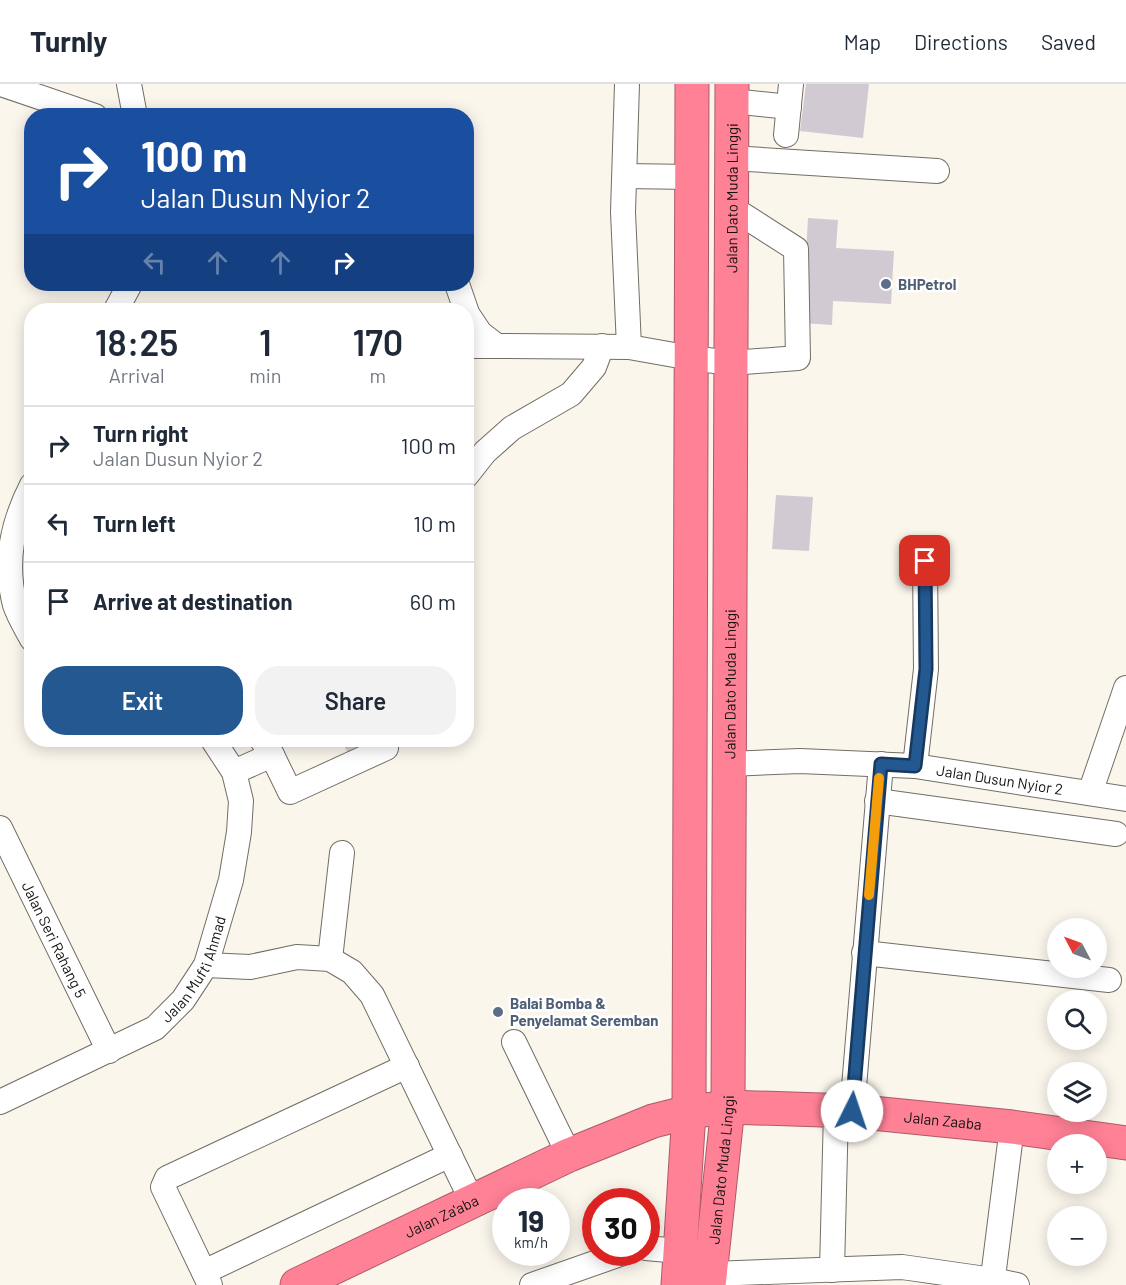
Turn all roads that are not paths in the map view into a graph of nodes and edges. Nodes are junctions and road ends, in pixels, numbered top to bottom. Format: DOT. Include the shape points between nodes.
graph roads {
  1 [pos="1,84"];
  2 [pos="129,84"];
  3 [pos="627,84"];
  4 [pos="692,84"];
  5 [pos="732,93"];
  6 [pos="790,95"];
  7 [pos="72,108"];
  8 [pos="134,108"];
  9 [pos="786,135"];
  10 [pos="732,158"];
  11 [pos="937,171"];
  12 [pos="625,176"];
  13 [pos="692,177"];
  14 [pos="732,208"];
  15 [pos="474,324"];
  16 [pos="474,346"];
  17 [pos="497,346"];
  18 [pos="602,346"];
  19 [pos="629,346"];
  20 [pos="691,358"];
  21 [pos="731,363"];
  22 [pos="474,466"];
  23 [pos="24,500"];
  24 [pos="925,561"];
  25 [pos="24,623"];
  26 [pos="1126,688"];
  27 [pos="218,747"];
  28 [pos="267,747"];
  29 [pos="386,747"];
  30 [pos="729,764"];
  31 [pos="881,764"];
  32 [pos="915,766"];
  33 [pos="234,772"];
  34 [pos="1090,793"];
  35 [pos="1126,800"];
  36 [pos="877,801"];
  37 [pos="0,828"];
  38 [pos="1116,834"];
  39 [pos="342,853"];
  40 [pos="864,953"];
  41 [pos="330,959"];
  42 [pos="206,965"];
  43 [pos="1109,980"];
  44 [pos="514,1042"];
  45 [pos="109,1052"];
  46 [pos="407,1066"];
  47 [pos="0,1102"];
  48 [pos="728,1107"];
  49 [pos="844,1111"];
  50 [pos="689,1112"];
  51 [pos="1012,1127"];
  52 [pos="1126,1143"];
  53 [pos="450,1155"];
  54 [pos="569,1155"];
  55 [pos="472,1201"];
  56 [pos="660,1249"];
  57 [pos="679,1251"];
  58 [pos="586,1266"];
  59 [pos="832,1270"];
  60 [pos="207,1279"];
  61 [pos="710,1279"];
  62 [pos="992,1282"];
  63 [pos="297,1285"];
  64 [pos="532,1285"];
  65 [pos="678,1285"];
  66 [pos="1017,1285"];
  1 -- 7 [label="street"];
  2 -- 8 [label="street"];
  3 -- 12 [label="street"];
  4 -- 13 [label="highway"];
  5 -- 6 [label="street"];
  5 -- 10 [label="highway, Jalan Dato Muda Linggi"];
  6 -- 9 [label="street"];
  10 -- 11 [label="street"];
  10 -- 14 [label="highway, Jalan Dato Muda Linggi"];
  12 -- 13 [label="street"];
  12 -- 19 [label="street"];
  13 -- 20 [label="highway"];
  14 -- 21 [label="highway, Jalan Dato Muda Linggi"];
  14 -- 21 [label="street" via="796,249 798,358"];
  15 -- 17 [label="street"];
  16 -- 17 [label="street"];
  17 -- 18 [label="street"];
  18 -- 19 [label="street"];
  18 -- 22 [label="street" via="594,367 571,394 512,428"];
  19 -- 20 [label="street"];
  20 -- 21 [label="street"];
  20 -- 50 [label="highway"];
  21 -- 30 [label="highway, Jalan Dato Muda Linggi"];
  23 -- 25 [label="street" via="8,563 16,607"];
  24 -- 32 [label="street" via="926,669"];
  26 -- 34 [label="street"];
  27 -- 33 [label="street, Jalan Mufti Ahmad"];
  28 -- 29 [label="street" via="290,792"];
  28 -- 33 [label="street"];
  30 -- 31 [label="street, Jalan Dusun Nyior 2" via="800,760"];
  30 -- 48 [label="highway, Jalan Dato Muda Linggi"];
  31 -- 32 [label="street, Jalan Dusun Nyior 2"];
  31 -- 36 [label="street"];
  32 -- 34 [label="street, Jalan Dusun Nyior 2"];
  33 -- 42 [label="street, Jalan Mufti Ahmad" via="240,801 239,832 231,880"];
  34 -- 35 [label="street, Jalan Dusun Nyior 2"];
  36 -- 38 [label="street"];
  36 -- 40 [label="street"];
  37 -- 45 [label="street, Jalan Seri Rahang 5"];
  39 -- 41 [label="street"];
  40 -- 43 [label="street"];
  40 -- 49 [label="street"];
  41 -- 42 [label="street" via="297,957 250,968"];
  41 -- 46 [label="street" via="352,972 372,995"];
  42 -- 45 [label="street, Jalan Mufti Ahmad" via="183,1000 155,1028"];
  44 -- 54 [label="street"];
  45 -- 47 [label="street, Jalan Mufti Ahmad"];
  46 -- 53 [label="street"];
  46 -- 60 [label="street" via="167,1178 163,1187"];
  48 -- 49 [label="highway, Jalan Zaaba"];
  48 -- 50 [label="highway, Jalan Zaaba"];
  48 -- 61 [label="highway, Jalan Dato Muda Linggi"];
  49 -- 51 [label="highway, Jalan Zaaba"];
  49 -- 59 [label="street"];
  50 -- 54 [label="highway, Jalan Za'aba" via="652,1121"];
  50 -- 57 [label="highway"];
  51 -- 52 [label="highway, Jalan Zaaba"];
  51 -- 62 [label="street"];
  53 -- 55 [label="street"];
  53 -- 60 [label="street"];
  54 -- 55 [label="highway, Jalan Za'aba"];
  55 -- 63 [label="highway, Jalan Za'aba"];
  56 -- 57 [label="street"];
  57 -- 65 [label="highway"];
  58 -- 64 [label="street"];
  59 -- 61 [label="street"];
  59 -- 62 [label="street" via="902,1267"];
  62 -- 66 [label="street"];
}
